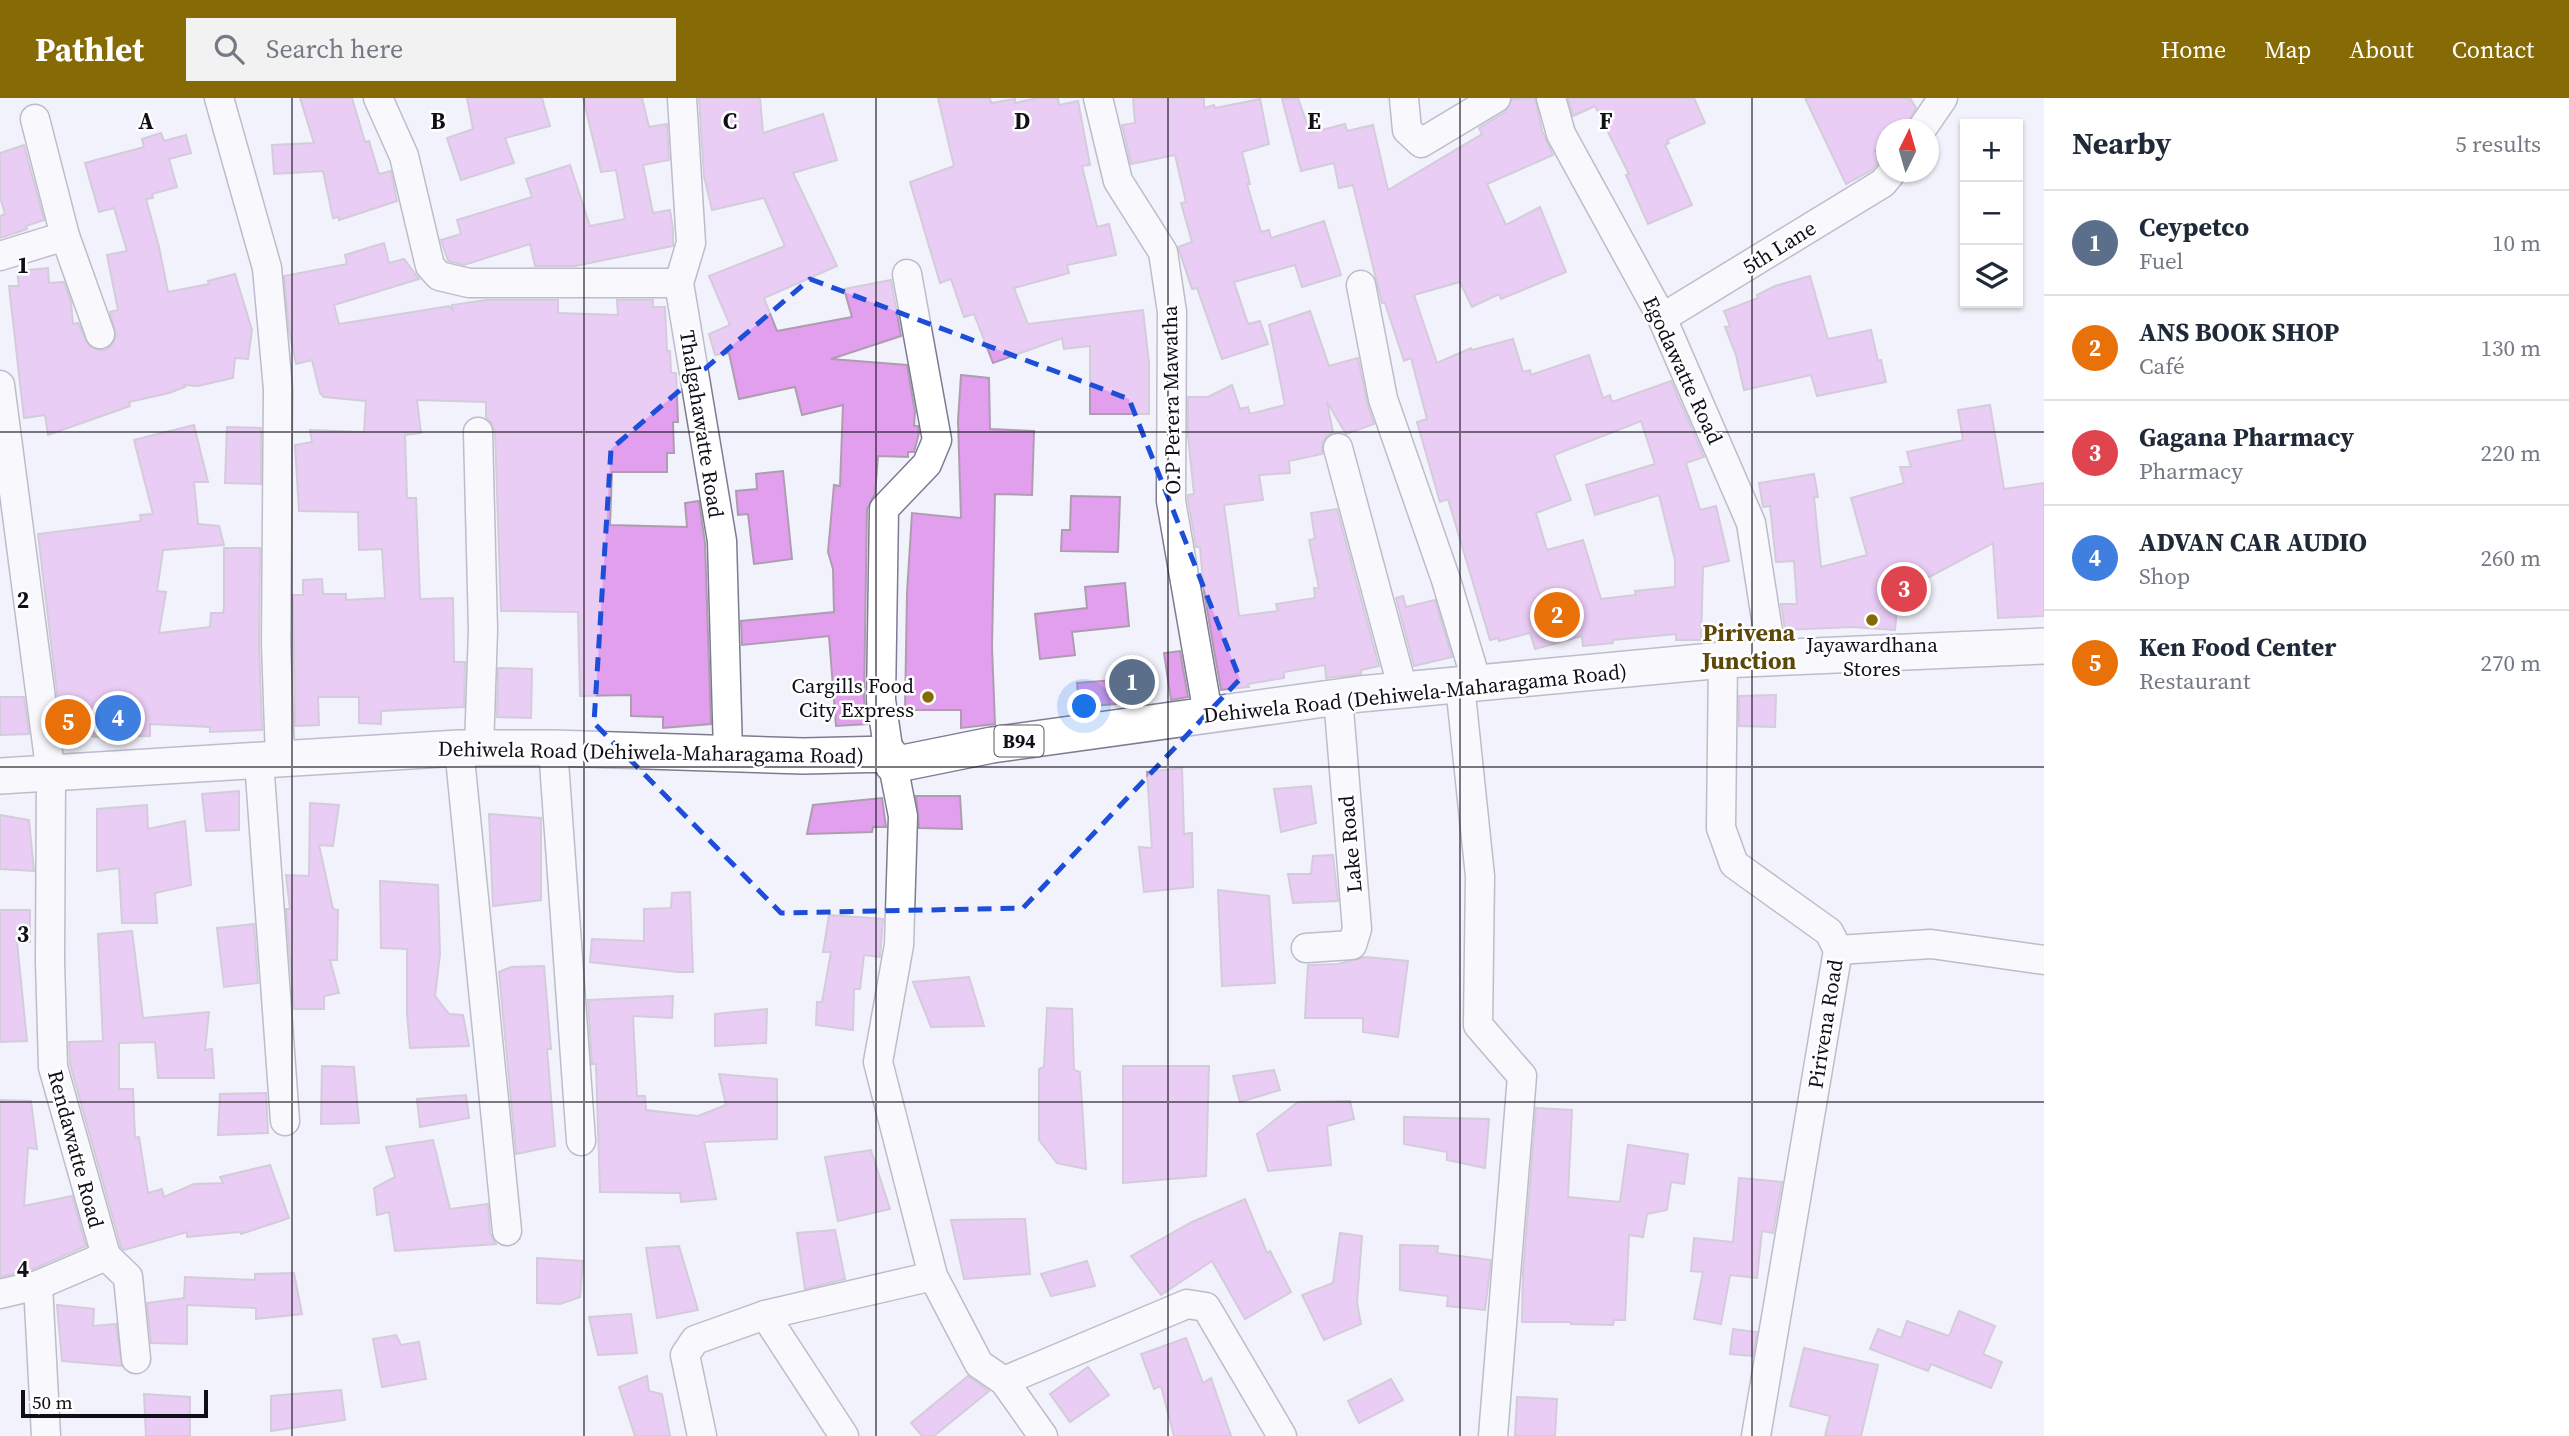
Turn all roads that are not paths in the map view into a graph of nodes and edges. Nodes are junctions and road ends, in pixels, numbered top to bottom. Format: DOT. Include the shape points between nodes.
graph roads {
  1 [pos="219,98"];
  2 [pos="378,98"];
  3 [pos="682,98"];
  4 [pos="1098,98"];
  5 [pos="1404,98"];
  6 [pos="1496,98"];
  7 [pos="1551,98"];
  8 [pos="1943,98"];
  9 [pos="1929,119"];
  10 [pos="35,120"];
  11 [pos="1885,182"];
  12 [pos="65,236"];
  13 [pos="0,256"];
  14 [pos="907,274"];
  15 [pos="679,283"];
  16 [pos="1361,285"];
  17 [pos="1662,318"];
  18 [pos="100,334"];
  19 [pos="0,385"];
  20 [pos="478,432"];
  21 [pos="1338,448"];
  22 [pos="2044,646"];
  23 [pos="1772,657"];
  24 [pos="1723,660"];
  25 [pos="1469,684"];
  26 [pos="1403,690"];
  27 [pos="1339,697"];
  28 [pos="1208,715"];
  29 [pos="469,748"];
  30 [pos="553,748"];
  31 [pos="728,752"];
  32 [pos="269,760"];
  33 [pos="891,760"];
  34 [pos="51,775"];
  35 [pos="0,776"];
  36 [pos="1306,948"];
  37 [pos="1838,950"];
  38 [pos="2044,960"];
  39 [pos="285,1121"];
  40 [pos="581,1141"];
  41 [pos="507,1231"];
  42 [pos="106,1256"];
  43 [pos="933,1276"];
  44 [pos="38,1285"];
  45 [pos="0,1294"];
  46 [pos="765,1315"];
  47 [pos="136,1359"];
  48 [pos="1003,1381"];
  49 [pos="46,1436"];
  50 [pos="702,1436"];
  51 [pos="844,1436"];
  52 [pos="1043,1436"];
  53 [pos="1282,1436"];
  54 [pos="1493,1436"];
  55 [pos="1756,1436"];
  1 -- 32 [label="street" via="268,268 278,389 276,644"];
  2 -- 15 [label="street" via="404,156 430,266 439,276 469,283"];
  3 -- 15 [label="street, Thalgahawatte Road" via="691,243"];
  4 -- 28 [label="street, O.P Perera Mawatha" via="1118,181 1163,252 1172,312 1171,501"];
  5 -- 6 [label="street" via="1407,130 1421,143"];
  7 -- 17 [label="street, Egodawatte Road" via="1561,134"];
  8 -- 9 [label="street"];
  10 -- 12 [label="street"];
  11 -- 17 [label="street, 5th Lane"];
  12 -- 13 [label="street"];
  12 -- 18 [label="street"];
  14 -- 33 [label="street" via="937,440 927,464 884,509 881,700"];
  15 -- 31 [label="street, Thalgahawatte Road" via="722,541"];
  16 -- 25 [label="street" via="1383,399 1446,580"];
  17 -- 23 [label="street, Egodawatte Road" via="1751,523"];
  19 -- 34 [label="street, Rendawatte Road"];
  20 -- 29 [label="street" via="483,630"];
  21 -- 26 [label="street"];
  22 -- 23 [label="main road, Dehiwela Road (Dehiwela-Maharagama Road) / B94"];
  23 -- 24 [label="main road, Dehiwela Road (Dehiwela-Maharagama Road) / B94"];
  24 -- 25 [label="main road, Dehiwela Road (Dehiwela-Maharagama Road) / B94"];
  24 -- 37 [label="street, Pirivena Road" via="1721,828 1734,864 1829,932"];
  25 -- 26 [label="main road, Dehiwela Road (Dehiwela-Maharagama Road) / B94"];
  25 -- 54 [label="street" via="1480,876 1478,1025 1522,1076"];
  26 -- 27 [label="main road, Dehiwela Road (Dehiwela-Maharagama Road) / B94"];
  27 -- 28 [label="main road, Dehiwela Road (Dehiwela-Maharagama Road) / B94"];
  27 -- 36 [label="street, Lake Road" via="1357,929 1352,945"];
  28 -- 33 [label="main road, Dehiwela Road (Dehiwela-Maharagama Road) / B94"];
  29 -- 30 [label="main road, Dehiwela Road (Dehiwela-Maharagama Road) / B94"];
  29 -- 32 [label="main road, Dehiwela Road (Dehiwela-Maharagama Road) / B94"];
  29 -- 41 [label="street"];
  30 -- 31 [label="main road, Dehiwela Road (Dehiwela-Maharagama Road) / B94"];
  30 -- 40 [label="street"];
  31 -- 33 [label="main road, Dehiwela Road (Dehiwela-Maharagama Road) / B94"];
  32 -- 34 [label="main road, Dehiwela Road (Dehiwela-Maharagama Road) / B94"];
  32 -- 39 [label="street"];
  33 -- 43 [label="street" via="903,816 900,945 878,1062"];
  34 -- 35 [label="main road, Dehiwela Road (Dehiwela-Maharagama Road) / B94"];
  34 -- 42 [label="street, Rendawatte Road" via="52,1067"];
  37 -- 38 [label="street" via="1931,944"];
  37 -- 55 [label="street, Pirivena Road"];
  42 -- 44 [label="street, Rendawatte Road"];
  42 -- 47 [label="street" via="128,1277"];
  43 -- 46 [label="street"];
  43 -- 48 [label="street" via="979,1364"];
  44 -- 45 [label="street, Rendawatte Road"];
  44 -- 49 [label="street"];
  46 -- 50 [label="street" via="695,1340 685,1355"];
  46 -- 51 [label="street"];
  48 -- 52 [label="street"];
  48 -- 53 [label="street" via="1187,1304 1206,1307"];
}
